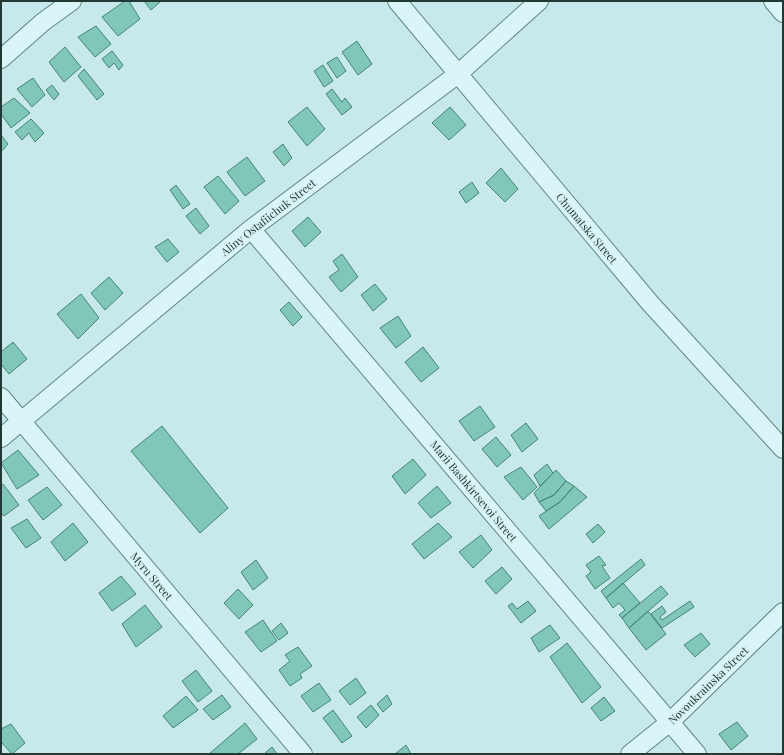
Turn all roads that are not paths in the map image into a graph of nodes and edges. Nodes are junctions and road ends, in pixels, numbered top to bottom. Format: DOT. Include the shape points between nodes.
graph roads {
  1 [pos="72,1"];
  2 [pos="397,1"];
  3 [pos="538,1"];
  4 [pos="773,1"];
  5 [pos="783,12"];
  6 [pos="1,59"];
  7 [pos="458,74"];
  8 [pos="251,229"];
  9 [pos="1,397"];
  10 [pos="21,422"];
  11 [pos="1,438"];
  12 [pos="783,449"];
  13 [pos="783,612"];
  14 [pos="670,722"];
  15 [pos="303,754"];
  16 [pos="630,754"];
  17 [pos="697,754"];
  1 -- 6 [label="street" via="43,22"];
  2 -- 7 [label="street, Chumatska Street"];
  3 -- 7 [label="street, Aliny Ostafiichuk Street"];
  4 -- 5 [label="street"];
  7 -- 8 [label="street, Aliny Ostafiichuk Street"];
  7 -- 12 [label="street, Chumatska Street" via="650,303"];
  8 -- 10 [label="street, Aliny Ostafiichuk Street"];
  8 -- 14 [label="street, Marii Bashkirtsevoi Street"];
  9 -- 10 [label="street, Myru Street"];
  10 -- 11 [label="street, Aliny Ostafiichuk Street"];
  10 -- 15 [label="street, Myru Street"];
  13 -- 14 [label="street, Novoukrainska Street"];
  14 -- 16 [label="street, Novoukrainska Street"];
  14 -- 17 [label="street, Marii Bashkirtsevoi Street"];
}
